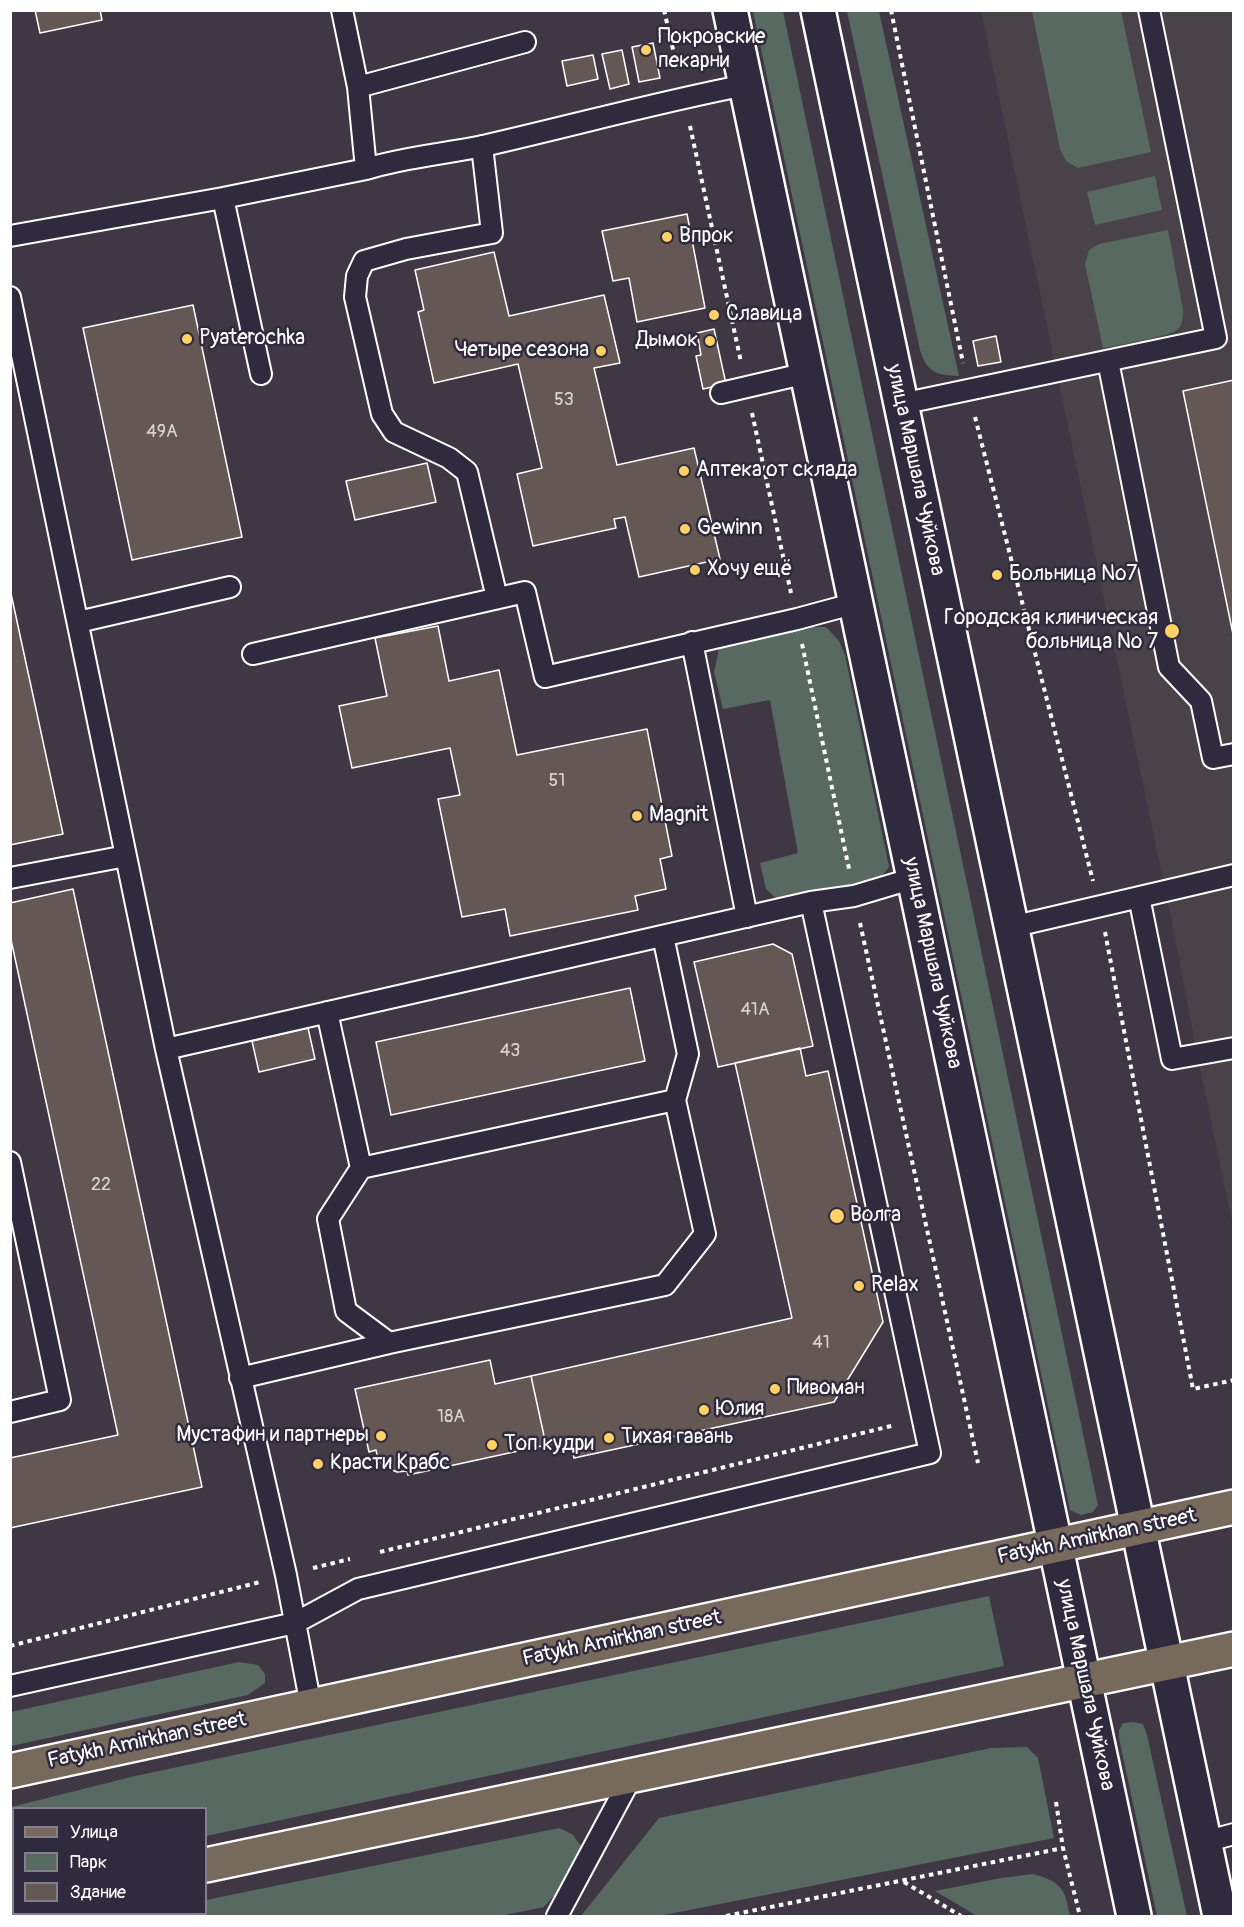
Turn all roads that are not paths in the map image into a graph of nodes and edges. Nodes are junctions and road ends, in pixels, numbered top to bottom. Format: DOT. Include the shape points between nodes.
graph roads {
  1 [pos="342,10"];
  2 [pos="730,10"];
  3 [pos="818,10"];
  4 [pos="1149,10"];
  5 [pos="525,42"];
  6 [pos="746,85"];
  7 [pos="358,87"];
  8 [pos="482,146"];
  9 [pos="366,170"];
  10 [pos="224,198"];
  11 [pos="10,236"];
  12 [pos="10,297"];
  13 [pos="1108,361"];
  14 [pos="807,372"];
  15 [pos="261,374"];
  16 [pos="721,393"];
  17 [pos="900,404"];
  18 [pos="230,587"];
  19 [pos="497,598"];
  20 [pos="856,603"];
  21 [pos="78,622"];
  22 [pos="692,642"];
  23 [pos="253,654"];
  24 [pos="1233,753"];
  25 [pos="126,856"];
  26 [pos="1233,875"];
  27 [pos="10,878"];
  28 [pos="914,878"];
  29 [pos="1139,897"];
  30 [pos="811,902"];
  31 [pos="747,917"];
  32 [pos="1011,927"];
  33 [pos="663,936"];
  34 [pos="327,1012"];
  35 [pos="1233,1048"];
  36 [pos="166,1049"];
  37 [pos="675,1100"];
  38 [pos="10,1162"];
  39 [pos="361,1168"];
  40 [pos="389,1343"];
  41 [pos="240,1378"];
  42 [pos="10,1412"];
  43 [pos="1233,1507"];
  44 [pos="1138,1527"];
  45 [pos="1056,1545"];
  46 [pos="295,1623"];
  47 [pos="1233,1648"];
  48 [pos="1166,1663"];
  49 [pos="1083,1681"];
  50 [pos="10,1686"];
  51 [pos="311,1706"];
  52 [pos="10,1771"];
  53 [pos="633,1774"];
  54 [pos="1219,1838"];
  55 [pos="207,1865"];
  56 [pos="557,1917"];
  57 [pos="1134,1917"];
  58 [pos="1220,1917"];
  1 -- 7 [label="lane"];
  2 -- 6 [label="main road, улица Маршала Чуйкова"];
  3 -- 17 [label="main road, улица Маршала Чуйкова"];
  4 -- 13 [label="lane" via="1216,338"];
  5 -- 7 [label="lane"];
  6 -- 8 [label="lane"];
  6 -- 14 [label="main road, улица Маршала Чуйкова"];
  7 -- 9 [label="lane"];
  8 -- 9 [label="lane" via="384,163"];
  8 -- 19 [label="lane" via="492,233 364,261 357,276 355,297 382,414 394,432 449,458 467,472"];
  9 -- 10 [label="lane"];
  10 -- 11 [label="lane"];
  10 -- 15 [label="lane"];
  12 -- 21 [label="lane"];
  13 -- 17 [label="lane"];
  13 -- 24 [label="lane" via="1169,667 1202,701 1214,758"];
  14 -- 16 [label="lane"];
  14 -- 20 [label="main road, улица Маршала Чуйкова"];
  17 -- 32 [label="main road, улица Маршала Чуйкова"];
  18 -- 21 [label="lane"];
  19 -- 22 [label="lane" via="525,592 545,677"];
  19 -- 23 [label="lane"];
  20 -- 22 [label="lane"];
  20 -- 28 [label="main road, улица Маршала Чуйкова"];
  21 -- 25 [label="lane"];
  22 -- 31 [label="lane"];
  25 -- 27 [label="lane"];
  25 -- 36 [label="lane"];
  26 -- 29 [label="lane"];
  28 -- 30 [label="lane" via="854,896"];
  28 -- 45 [label="main road, улица Маршала Чуйкова"];
  29 -- 32 [label="lane"];
  29 -- 35 [label="lane" via="1172,1059"];
  30 -- 31 [label="lane"];
  30 -- 46 [label="lane" via="930,1453 358,1589"];
  31 -- 33 [label="lane"];
  32 -- 44 [label="main road, улица Маршала Чуйкова"];
  33 -- 34 [label="lane"];
  33 -- 37 [label="lane" via="688,1054"];
  34 -- 36 [label="lane"];
  34 -- 39 [label="lane"];
  36 -- 41 [label="lane"];
  37 -- 39 [label="lane"];
  37 -- 40 [label="lane" via="705,1234 665,1285"];
  38 -- 42 [label="lane" via="60,1400"];
  39 -- 40 [label="lane" via="328,1219 346,1311"];
  40 -- 41 [label="lane"];
  41 -- 46 [label="lane"];
  43 -- 44 [label="main road, Fatykh Amirkhan street"];
  44 -- 45 [label="main road, Fatykh Amirkhan street"];
  44 -- 48 [label="main road, улица Маршала Чуйкова"];
  45 -- 49 [label="main road, улица Маршала Чуйкова"];
  45 -- 51 [label="main road, Fatykh Amirkhan street"];
  46 -- 50 [label="lane"];
  46 -- 51 [label="lane"];
  47 -- 48 [label="main road"];
  48 -- 49 [label="main road"];
  48 -- 54 [label="main road, улица Маршала Чуйкова"];
  49 -- 53 [label="main road"];
  49 -- 57 [label="main road, улица Маршала Чуйкова"];
  51 -- 52 [label="main road, Fatykh Amirkhan street"];
  53 -- 55 [label="main road"];
  53 -- 56 [label="lane"];
  54 -- 58 [label="main road, улица Маршала Чуйкова"];
}
